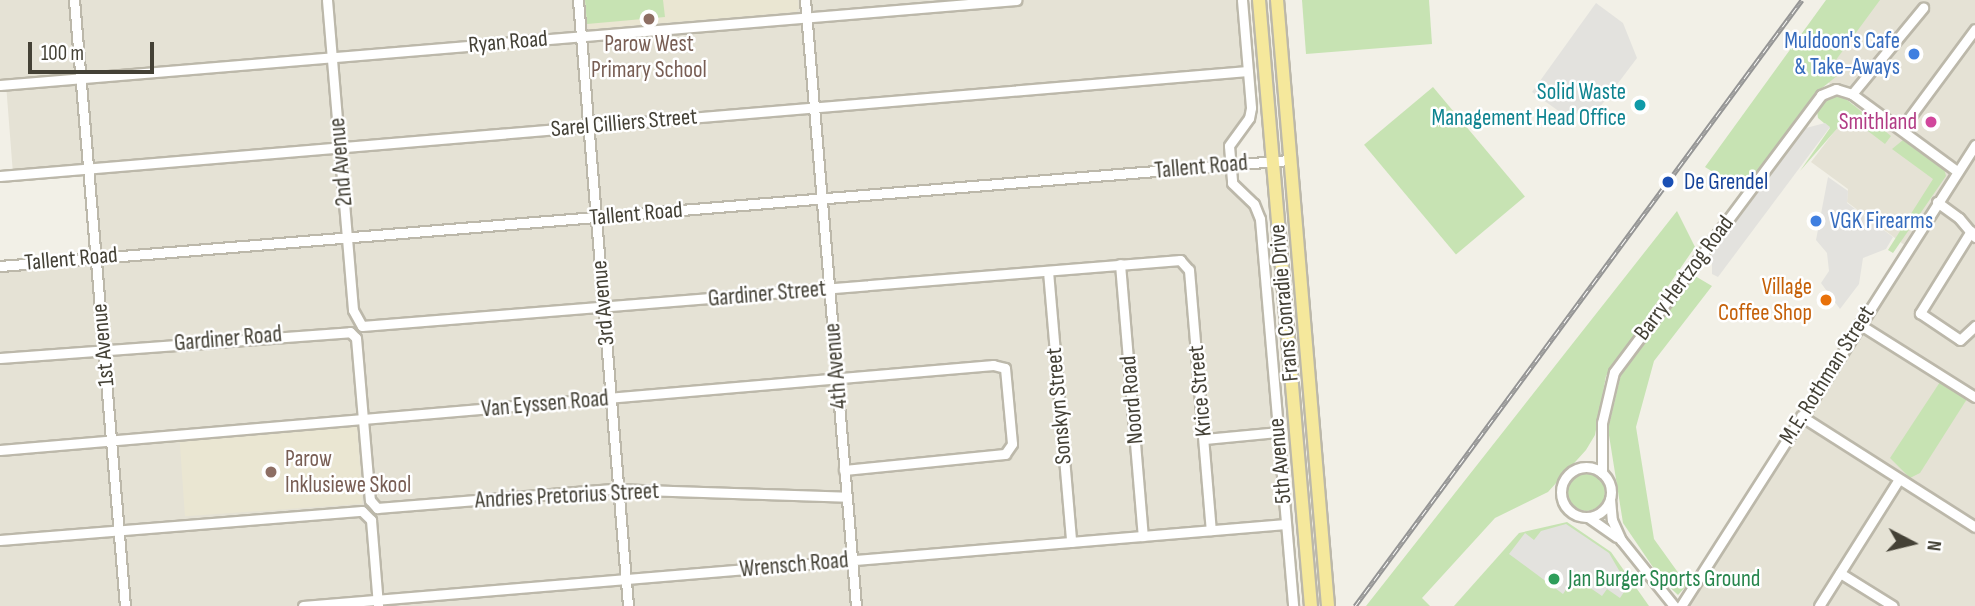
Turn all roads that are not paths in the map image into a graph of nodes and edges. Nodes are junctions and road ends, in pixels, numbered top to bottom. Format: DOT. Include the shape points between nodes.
graph roads {
  1 [pos="74,0"];
  2 [pos="327,0"];
  3 [pos="578,0"];
  4 [pos="806,0"];
  5 [pos="1016,0"];
  6 [pos="1242,0"];
  7 [pos="1259,0"];
  8 [pos="1277,0"];
  9 [pos="1923,8"];
  10 [pos="807,17"];
  11 [pos="1975,29"];
  12 [pos="581,36"];
  13 [pos="332,57"];
  14 [pos="1248,71"];
  15 [pos="81,78"];
  16 [pos="0,85"];
  17 [pos="1852,94"];
  18 [pos="814,107"];
  19 [pos="588,126"];
  20 [pos="1901,129"];
  21 [pos="1975,145"];
  22 [pos="340,146"];
  23 [pos="1290,160"];
  24 [pos="1272,162"];
  25 [pos="1231,164"];
  26 [pos="88,169"];
  27 [pos="1957,171"];
  28 [pos="0,176"];
  29 [pos="821,198"];
  30 [pos="1937,202"];
  31 [pos="596,217"];
  32 [pos="1973,234"];
  33 [pos="347,238"];
  34 [pos="96,256"];
  35 [pos="1177,259"];
  36 [pos="1120,264"];
  37 [pos="0,266"];
  38 [pos="1048,271"];
  39 [pos="829,288"];
  40 [pos="603,307"];
  41 [pos="358,323"];
  42 [pos="1860,324"];
  43 [pos="1975,326"];
  44 [pos="103,349"];
  45 [pos="0,358"];
  46 [pos="837,379"];
  47 [pos="1975,397"];
  48 [pos="611,398"];
  49 [pos="1801,416"];
  50 [pos="363,419"];
  51 [pos="1278,432"];
  52 [pos="1204,439"];
  53 [pos="111,441"];
  54 [pos="0,450"];
  55 [pos="844,470"];
  56 [pos="1602,474"];
  57 [pos="1899,479"];
  58 [pos="619,489"];
  59 [pos="1610,496"];
  60 [pos="847,497"];
  61 [pos="1588,517"];
  62 [pos="1286,524"];
  63 [pos="1975,527"];
  64 [pos="118,530"];
  65 [pos="1211,530"];
  66 [pos="1143,536"];
  67 [pos="0,540"];
  68 [pos="1621,540"];
  69 [pos="1071,542"];
  70 [pos="852,560"];
  71 [pos="1840,573"];
  72 [pos="626,579"];
  73 [pos="1327,600"];
  74 [pos="378,603"];
  75 [pos="125,606"];
  76 [pos="303,606"];
  77 [pos="628,606"];
  78 [pos="856,606"];
  79 [pos="1293,606"];
  80 [pos="1311,606"];
  81 [pos="1674,606"];
  82 [pos="1681,606"];
  83 [pos="1819,606"];
  84 [pos="1892,606"];
  1 -- 15 [label="street, 1st Avenue"];
  2 -- 13 [label="street, 2nd Avenue"];
  3 -- 12 [label="street, 3rd Avenue"];
  4 -- 10 [label="street, 4th Avenue"];
  5 -- 10 [label="street, Ryan Road"];
  6 -- 14 [label="street"];
  7 -- 24 [label="main road, Frans Conradie Drive"];
  8 -- 23 [label="main road, Frans Conradie Drive"];
  9 -- 17 [label="street"];
  10 -- 12 [label="street, Ryan Road"];
  10 -- 18 [label="street, 4th Avenue"];
  11 -- 20 [label="street"];
  12 -- 13 [label="street, Ryan Road"];
  12 -- 19 [label="street, 3rd Avenue"];
  13 -- 15 [label="street, Ryan Road"];
  13 -- 22 [label="street, 2nd Avenue"];
  14 -- 18 [label="street, Sarel Cilliers Street"];
  14 -- 25 [label="street" via="1250,114 1231,141"];
  15 -- 16 [label="street, Ryan Road"];
  15 -- 26 [label="street, 1st Avenue"];
  17 -- 20 [label="street"];
  17 -- 56 [label="street, Barry Hertzog Road" via="1836,89 1818,98 1618,366 1603,413"];
  18 -- 19 [label="street, Sarel Cilliers Street"];
  18 -- 29 [label="street, 4th Avenue"];
  19 -- 22 [label="street, Sarel Cilliers Street"];
  19 -- 31 [label="street, 3rd Avenue"];
  20 -- 27 [label="street"];
  21 -- 27 [label="street, M.E. Rothman Street"];
  22 -- 26 [label="street, Sarel Cilliers Street"];
  22 -- 33 [label="street, 2nd Avenue"];
  23 -- 24 [label="street, Tallent Road"];
  23 -- 73 [label="main road, Frans Conradie Drive"];
  24 -- 25 [label="street, Tallent Road"];
  24 -- 80 [label="main road, Frans Conradie Drive"];
  25 -- 29 [label="street, Tallent Road"];
  25 -- 51 [label="street, 5th Avenue" via="1234,187 1259,215"];
  26 -- 28 [label="street, Sarel Cilliers Street"];
  26 -- 34 [label="street, 1st Avenue"];
  27 -- 30 [label="street, M.E. Rothman Street"];
  29 -- 31 [label="street, Tallent Road"];
  29 -- 39 [label="street, 4th Avenue"];
  30 -- 32 [label="street"];
  30 -- 42 [label="street, M.E. Rothman Street"];
  31 -- 33 [label="street, Tallent Road"];
  31 -- 40 [label="street, 3rd Avenue"];
  32 -- 43 [label="street" via="1920,313 1960,340"];
  33 -- 34 [label="street, Tallent Road"];
  33 -- 41 [label="street, 2nd Avenue"];
  34 -- 37 [label="street, Tallent Road"];
  34 -- 44 [label="street, 1st Avenue"];
  35 -- 36 [label="street, Gardiner Street"];
  35 -- 52 [label="street, Krice Street" via="1189,271"];
  36 -- 38 [label="street, Gardiner Street"];
  36 -- 66 [label="street, Noord Road"];
  38 -- 39 [label="street, Gardiner Street"];
  38 -- 69 [label="street, Sonskyn Street"];
  39 -- 40 [label="street, Gardiner Street"];
  39 -- 46 [label="street, 4th Avenue"];
  40 -- 41 [label="street, Gardiner Street" via="370,327"];
  40 -- 48 [label="street, 3rd Avenue"];
  42 -- 47 [label="street"];
  42 -- 49 [label="street, M.E. Rothman Street"];
  44 -- 45 [label="street"];
  44 -- 50 [label="street, Gardiner Road" via="339,330 353,333"];
  44 -- 53 [label="street, 1st Avenue"];
  46 -- 48 [label="street, Van Eyssen Road"];
  46 -- 55 [label="street, 4th Avenue"];
  46 -- 55 [label="street, Van Eyssen Road" via="1001,366 1006,371 1012,438 1008,452"];
  48 -- 50 [label="street, Van Eyssen Road"];
  48 -- 58 [label="street, 3rd Avenue"];
  49 -- 57 [label="street"];
  49 -- 82 [label="street, M.E. Rothman Street"];
  50 -- 53 [label="street, Van Eyssen Road"];
  50 -- 58 [label="street, Andries Pretorius Street" via="373,505 381,508"];
  51 -- 52 [label="street"];
  51 -- 62 [label="street, 5th Avenue"];
  52 -- 65 [label="street, Krice Street"];
  53 -- 54 [label="street, Van Eyssen Road"];
  53 -- 64 [label="street, 1st Avenue"];
  55 -- 60 [label="street, 4th Avenue"];
  56 -- 59 [label="street"];
  56 -- 61 [label="street" via="1581,468 1563,482 1564,504 1574,514"];
  57 -- 63 [label="street"];
  57 -- 71 [label="street"];
  58 -- 60 [label="street, Andries Pretorius Street"];
  58 -- 72 [label="street, 3rd Avenue"];
  59 -- 61 [label="street" via="1602,510"];
  59 -- 68 [label="street" via="1612,520"];
  60 -- 70 [label="street, 4th Avenue"];
  61 -- 68 [label="street"];
  62 -- 65 [label="street, Wrensch Road"];
  62 -- 79 [label="street, 5th Avenue"];
  64 -- 67 [label="street"];
  64 -- 74 [label="street" via="355,511 368,514"];
  64 -- 75 [label="street, 1st Avenue"];
  65 -- 66 [label="street, Wrensch Road"];
  66 -- 69 [label="street, Wrensch Road"];
  68 -- 81 [label="street"];
  69 -- 70 [label="street, Wrensch Road"];
  70 -- 72 [label="street, Wrensch Road"];
  70 -- 78 [label="street, 4th Avenue"];
  71 -- 83 [label="street"];
  71 -- 84 [label="street"];
  72 -- 74 [label="street, Wrensch Road"];
  72 -- 77 [label="street, 3rd Avenue"];
  74 -- 76 [label="street, Wrensch Road"];
}
